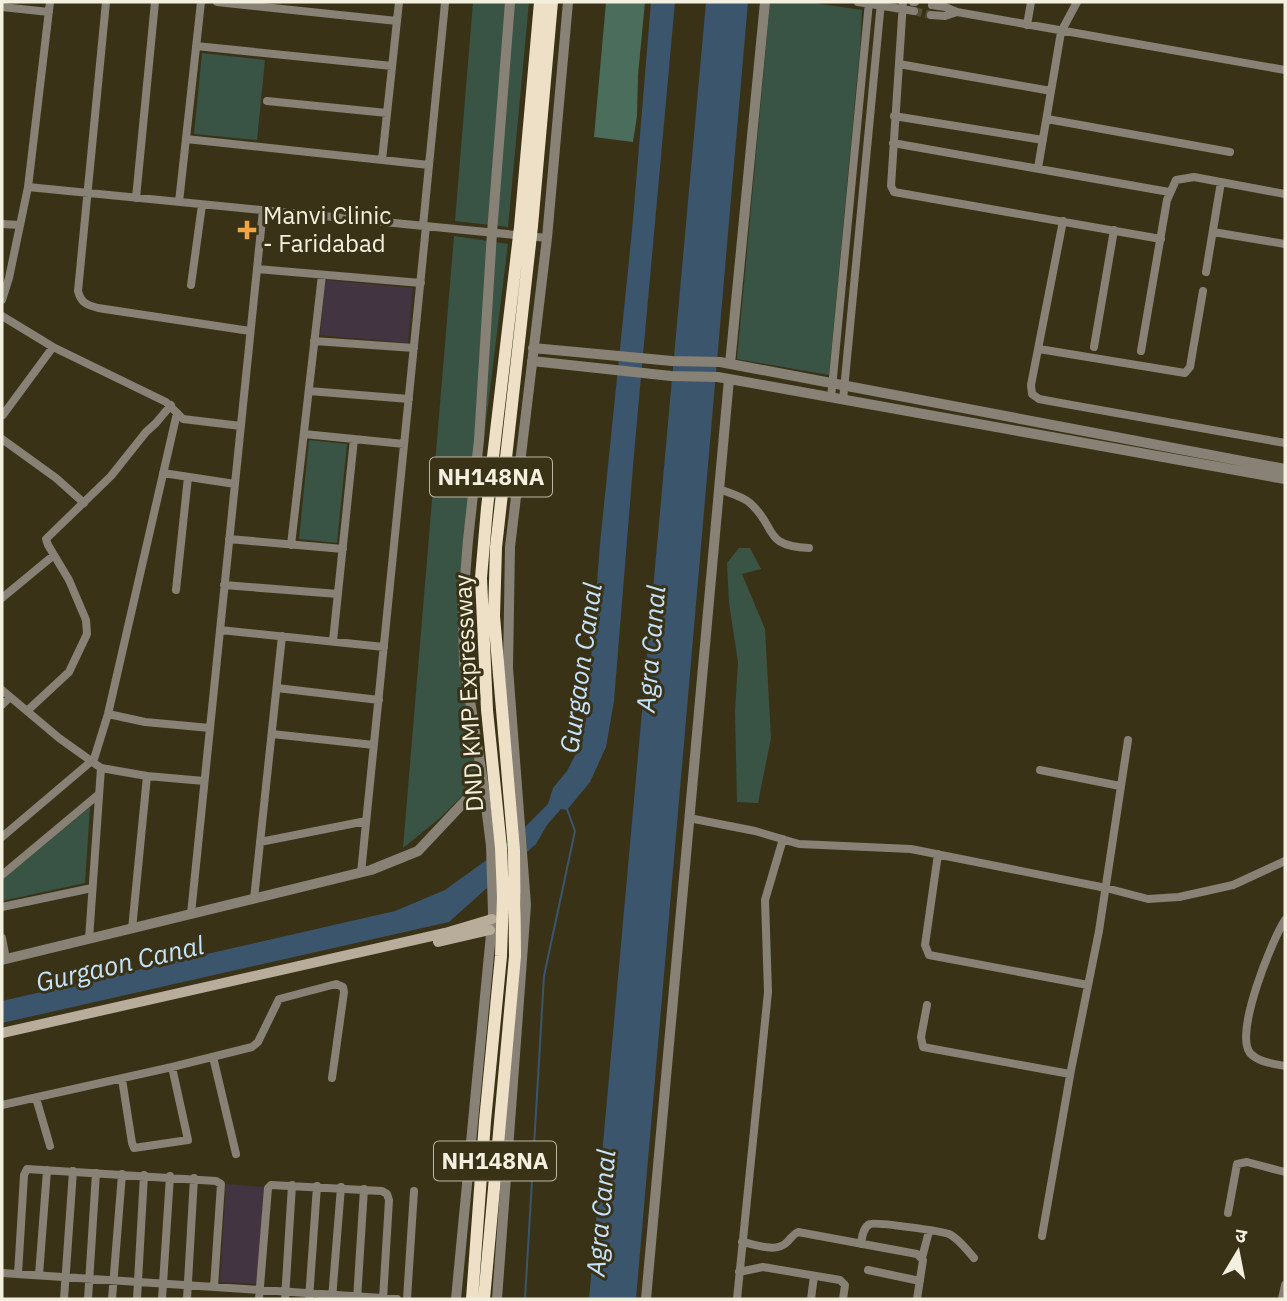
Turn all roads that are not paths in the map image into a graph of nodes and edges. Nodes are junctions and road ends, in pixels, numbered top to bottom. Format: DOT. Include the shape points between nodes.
graph roads {
  1 [pos="50,2"];
  2 [pos="106,2"];
  3 [pos="155,2"];
  4 [pos="201,2"];
  5 [pos="217,2"];
  6 [pos="399,2"];
  7 [pos="510,2"];
  8 [pos="540,2"];
  9 [pos="552,2"];
  10 [pos="568,2"];
  11 [pos="765,2"];
  12 [pos="858,2"];
  13 [pos="1031,2"];
  14 [pos="1077,2"];
  15 [pos="445,3"];
  16 [pos="869,3"];
  17 [pos="881,4"];
  18 [pos="914,5"];
  19 [pos="932,5"];
  20 [pos="903,6"];
  21 [pos="2,7"];
  22 [pos="49,12"];
  23 [pos="957,12"];
  24 [pos="932,15"];
  25 [pos="397,21"];
  26 [pos="1027,24"];
  27 [pos="1061,32"];
  28 [pos="197,46"];
  29 [pos="899,64"];
  30 [pos="392,66"];
  31 [pos="1285,70"];
  32 [pos="1051,91"];
  33 [pos="267,102"];
  34 [pos="387,113"];
  35 [pos="894,116"];
  36 [pos="1047,119"];
  37 [pos="186,139"];
  38 [pos="1044,140"];
  39 [pos="893,143"];
  40 [pos="1230,152"];
  41 [pos="382,160"];
  42 [pos="429,165"];
  43 [pos="1038,168"];
  44 [pos="1222,182"];
  45 [pos="28,187"];
  46 [pos="1169,192"];
  47 [pos="88,194"];
  48 [pos="1285,194"];
  49 [pos="135,198"];
  50 [pos="179,202"];
  51 [pos="202,205"];
  52 [pos="263,210"];
  53 [pos="1063,221"];
  54 [pos="2,223"];
  55 [pos="20,225"];
  56 [pos="425,226"];
  57 [pos="526,227"];
  58 [pos="1114,230"];
  59 [pos="1213,232"];
  60 [pos="492,233"];
  61 [pos="547,237"];
  62 [pos="1161,239"];
  63 [pos="1285,244"];
  64 [pos="524,246"];
  65 [pos="257,269"];
  66 [pos="1206,272"];
  67 [pos="322,275"];
  68 [pos="421,283"];
  69 [pos="191,285"];
  70 [pos="1203,291"];
  71 [pos="2,300"];
  72 [pos="2,316"];
  73 [pos="250,331"];
  74 [pos="314,341"];
  75 [pos="53,346"];
  76 [pos="1094,347"];
  77 [pos="414,348"];
  78 [pos="534,348"];
  79 [pos="1039,349"];
  80 [pos="1142,351"];
  81 [pos="532,361"];
  82 [pos="725,363"];
  83 [pos="723,378"];
  84 [pos="833,384"];
  85 [pos="845,387"];
  86 [pos="309,390"];
  87 [pos="831,398"];
  88 [pos="409,399"];
  89 [pos="843,400"];
  90 [pos="171,405"];
  91 [pos="177,413"];
  92 [pos="4,415"];
  93 [pos="241,426"];
  94 [pos="304,434"];
  95 [pos="2,439"];
  96 [pos="354,439"];
  97 [pos="1285,443"];
  98 [pos="404,444"];
  99 [pos="1285,469"];
  100 [pos="163,474"];
  101 [pos="188,477"];
  102 [pos="1285,479"];
  103 [pos="235,484"];
  104 [pos="719,489"];
  105 [pos="84,503"];
  106 [pos="229,539"];
  107 [pos="292,545"];
  108 [pos="809,548"];
  109 [pos="343,550"];
  110 [pos="54,555"];
  111 [pos="224,585"];
  112 [pos="176,590"];
  113 [pos="338,594"];
  114 [pos="2,598"];
  115 [pos="220,630"];
  116 [pos="282,636"];
  117 [pos="333,641"];
  118 [pos="384,647"];
  119 [pos="276,688"];
  120 [pos="2,690"];
  121 [pos="10,697"];
  122 [pos="379,700"];
  123 [pos="2,705"];
  124 [pos="27,711"];
  125 [pos="108,714"];
  126 [pos="210,728"];
  127 [pos="512,729"];
  128 [pos="474,732"];
  129 [pos="272,734"];
  130 [pos="1128,740"];
  131 [pos="374,745"];
  132 [pos="90,762"];
  133 [pos="101,768"];
  134 [pos="1040,770"];
  135 [pos="147,776"];
  136 [pos="204,781"];
  137 [pos="484,782"];
  138 [pos="1120,786"];
  139 [pos="99,794"];
  140 [pos="689,818"];
  141 [pos="366,821"];
  142 [pos="2,837"];
  143 [pos="783,839"];
  144 [pos="260,842"];
  145 [pos="938,854"];
  146 [pos="1285,861"];
  147 [pos="361,873"];
  148 [pos="2,875"];
  149 [pos="92,888"];
  150 [pos="1106,888"];
  151 [pos="254,899"];
  152 [pos="2,907"];
  153 [pos="191,914"];
  154 [pos="1285,920"];
  155 [pos="491,924"];
  156 [pos="131,929"];
  157 [pos="2,938"];
  158 [pos="89,939"];
  159 [pos="4,959"];
  160 [pos="486,970"];
  161 [pos="519,973"];
  162 [pos="1088,985"];
  163 [pos="927,1004"];
  164 [pos="502,1024"];
  165 [pos="2,1033"];
  166 [pos="2,1039"];
  167 [pos="213,1057"];
  168 [pos="1285,1066"];
  169 [pos="172,1068"];
  170 [pos="1070,1074"];
  171 [pos="332,1078"];
  172 [pos="122,1079"];
  173 [pos="36,1098"];
  174 [pos="2,1105"];
  175 [pos="50,1146"];
  176 [pos="236,1154"];
  177 [pos="47,1170"];
  178 [pos="73,1171"];
  179 [pos="1285,1172"];
  180 [pos="96,1173"];
  181 [pos="122,1174"];
  182 [pos="144,1175"];
  183 [pos="170,1176"];
  184 [pos="194,1178"];
  185 [pos="292,1185"];
  186 [pos="317,1186"];
  187 [pos="341,1187"];
  188 [pos="364,1189"];
  189 [pos="414,1191"];
  190 [pos="1228,1213"];
  191 [pos="929,1231"];
  192 [pos="1042,1236"];
  193 [pos="742,1242"];
  194 [pos="861,1244"];
  195 [pos="922,1258"];
  196 [pos="974,1258"];
  197 [pos="868,1270"];
  198 [pos="739,1272"];
  199 [pos="2,1273"];
  200 [pos="18,1274"];
  201 [pos="40,1275"];
  202 [pos="814,1276"];
  203 [pos="66,1277"];
  204 [pos="89,1279"];
  205 [pos="114,1280"];
  206 [pos="920,1281"];
  207 [pos="138,1282"];
  208 [pos="163,1283"];
  209 [pos="188,1285"];
  210 [pos="1285,1285"];
  211 [pos="214,1287"];
  212 [pos="260,1294"];
  213 [pos="285,1296"];
  214 [pos="309,1296"];
  215 [pos="332,1297"];
  216 [pos="357,1298"];
  217 [pos="64,1299"];
  218 [pos="88,1299"];
  219 [pos="112,1299"];
  220 [pos="137,1299"];
  221 [pos="162,1299"];
  222 [pos="187,1299"];
  223 [pos="383,1299"];
  224 [pos="397,1299"];
  225 [pos="407,1299"];
  226 [pos="456,1299"];
  227 [pos="472,1299"];
  228 [pos="484,1299"];
  229 [pos="497,1299"];
  230 [pos="646,1299"];
  231 [pos="737,1299"];
  232 [pos="811,1299"];
  233 [pos="843,1299"];
  234 [pos="917,1299"];
  235 [pos="1282,1299"];
  1 -- 22 [label="street"];
  2 -- 47 [label="street"];
  3 -- 49 [label="street"];
  4 -- 28 [label="street"];
  5 -- 25 [label="street"];
  6 -- 25 [label="street"];
  7 -- 60 [label="street"];
  8 -- 57 [label="highway, DND KMP Expressway / NH148NA"];
  9 -- 57 [label="highway, DND KMP Expressway / NH148NA"];
  10 -- 61 [label="street"];
  11 -- 82 [label="street"];
  12 -- 16 [label="street"];
  13 -- 26 [label="street"];
  14 -- 27 [label="street"];
  15 -- 42 [label="street"];
  16 -- 17 [label="street"];
  16 -- 84 [label="street"];
  17 -- 20 [label="street"];
  17 -- 85 [label="street"];
  18 -- 20 [label="street"];
  19 -- 23 [label="street"];
  20 -- 29 [label="street"];
  21 -- 22 [label="street"];
  22 -- 45 [label="street"];
  23 -- 24 [label="street"];
  23 -- 26 [label="street"];
  25 -- 30 [label="street"];
  26 -- 27 [label="street"];
  27 -- 31 [label="street"];
  27 -- 32 [label="street"];
  28 -- 30 [label="street"];
  28 -- 37 [label="street"];
  29 -- 32 [label="street"];
  29 -- 35 [label="street"];
  30 -- 34 [label="street"];
  32 -- 36 [label="street"];
  33 -- 34 [label="street"];
  34 -- 41 [label="street"];
  35 -- 38 [label="street"];
  35 -- 39 [label="street"];
  36 -- 38 [label="street"];
  36 -- 40 [label="street"];
  37 -- 41 [label="street"];
  37 -- 50 [label="street"];
  38 -- 43 [label="street"];
  39 -- 43 [label="street"];
  39 -- 53 [label="street" via="891,186 897,194"];
  41 -- 42 [label="street"];
  42 -- 56 [label="street"];
  43 -- 46 [label="street"];
  44 -- 46 [label="street" via="1184,177 1176,180"];
  44 -- 48 [label="street"];
  44 -- 59 [label="street"];
  45 -- 47 [label="street"];
  45 -- 55 [label="street"];
  46 -- 62 [label="street"];
  47 -- 49 [label="street"];
  47 -- 73 [label="street" via="78,290 83,303"];
  49 -- 50 [label="street"];
  50 -- 51 [label="street"];
  51 -- 52 [label="street"];
  51 -- 69 [label="street"];
  52 -- 56 [label="street"];
  52 -- 65 [label="street"];
  53 -- 58 [label="street"];
  53 -- 79 [label="street"];
  54 -- 55 [label="street"];
  55 -- 71 [label="street"];
  56 -- 60 [label="street"];
  56 -- 68 [label="street"];
  57 -- 64 [label="highway, DND KMP Expressway / NH148NA"];
  58 -- 62 [label="street"];
  58 -- 76 [label="street"];
  59 -- 63 [label="street"];
  59 -- 66 [label="street"];
  60 -- 61 [label="street"];
  60 -- 128 [label="street" via="480,440 463,602 464,663"];
  61 -- 78 [label="street"];
  62 -- 80 [label="street"];
  64 -- 164 [label="highway, DND KMP Expressway / NH148NA" via="496,547 494,616 516,895 515,956"];
  64 -- 164 [label="highway, DND KMP Expressway / NH148NA" via="482,567 487,710 501,848"];
  65 -- 67 [label="street"];
  65 -- 73 [label="street"];
  67 -- 68 [label="street"];
  67 -- 74 [label="street"];
  68 -- 77 [label="street"];
  70 -- 79 [label="street" via="1191,367 1185,373"];
  72 -- 75 [label="street"];
  73 -- 93 [label="street"];
  74 -- 77 [label="street"];
  74 -- 86 [label="street"];
  75 -- 90 [label="street"];
  75 -- 92 [label="street"];
  77 -- 88 [label="street"];
  78 -- 81 [label="street"];
  78 -- 82 [label="street"];
  79 -- 97 [label="street" via="1031,390 1039,399"];
  81 -- 83 [label="street"];
  81 -- 127 [label="street" via="510,547"];
  82 -- 84 [label="street"];
  83 -- 87 [label="street"];
  83 -- 104 [label="street"];
  84 -- 85 [label="street"];
  84 -- 87 [label="street"];
  85 -- 89 [label="street"];
  85 -- 99 [label="street"];
  86 -- 88 [label="street"];
  86 -- 94 [label="street"];
  87 -- 89 [label="street"];
  88 -- 98 [label="street"];
  89 -- 102 [label="street"];
  90 -- 91 [label="street"];
  90 -- 105 [label="street"];
  91 -- 93 [label="street" via="190,421"];
  91 -- 100 [label="street"];
  93 -- 103 [label="street"];
  94 -- 96 [label="street"];
  94 -- 107 [label="street"];
  95 -- 105 [label="street"];
  96 -- 98 [label="street"];
  96 -- 109 [label="street"];
  98 -- 118 [label="street"];
  100 -- 101 [label="street"];
  100 -- 125 [label="street"];
  101 -- 103 [label="street"];
  101 -- 112 [label="street"];
  103 -- 106 [label="street"];
  104 -- 108 [label="street" via="751,504 780,543"];
  104 -- 140 [label="street"];
  105 -- 110 [label="street" via="46,539"];
  106 -- 107 [label="street"];
  106 -- 111 [label="street"];
  107 -- 109 [label="street"];
  109 -- 113 [label="street"];
  110 -- 114 [label="street"];
  110 -- 124 [label="street" via="86,620 87,634 69,672"];
  111 -- 113 [label="street"];
  111 -- 115 [label="street"];
  113 -- 117 [label="street"];
  115 -- 116 [label="street"];
  115 -- 126 [label="street"];
  116 -- 117 [label="street"];
  116 -- 119 [label="street"];
  117 -- 118 [label="street"];
  118 -- 122 [label="street"];
  119 -- 122 [label="street"];
  119 -- 129 [label="street"];
  120 -- 121 [label="street"];
  121 -- 123 [label="street"];
  121 -- 124 [label="street"];
  122 -- 131 [label="street"];
  124 -- 132 [label="street"];
  125 -- 126 [label="street"];
  125 -- 132 [label="street" via="97,756"];
  126 -- 136 [label="street"];
  127 -- 128 [label="street"];
  127 -- 161 [label="street" via="526,905"];
  128 -- 137 [label="street"];
  129 -- 131 [label="street"];
  129 -- 144 [label="street"];
  130 -- 138 [label="street"];
  131 -- 141 [label="street"];
  132 -- 133 [label="street"];
  132 -- 142 [label="street"];
  133 -- 135 [label="street"];
  133 -- 139 [label="street"];
  134 -- 138 [label="street"];
  135 -- 136 [label="street"];
  135 -- 156 [label="street"];
  136 -- 153 [label="street"];
  137 -- 147 [label="street" via="418,850"];
  137 -- 155 [label="street"];
  138 -- 150 [label="street"];
  139 -- 148 [label="street"];
  139 -- 149 [label="street"];
  140 -- 143 [label="street"];
  140 -- 230 [label="street"];
  141 -- 144 [label="street"];
  141 -- 147 [label="street"];
  143 -- 145 [label="street"];
  143 -- 193 [label="street" via="765,900 768,992"];
  144 -- 151 [label="street"];
  145 -- 150 [label="street"];
  145 -- 162 [label="street" via="925,945 929,955"];
  146 -- 150 [label="street" via="1233,885 1161,899"];
  147 -- 151 [label="street"];
  149 -- 152 [label="street"];
  149 -- 158 [label="street"];
  150 -- 162 [label="street"];
  151 -- 153 [label="street"];
  153 -- 156 [label="street"];
  154 -- 168 [label="street" via="1255,991 1246,1045 1259,1060"];
  155 -- 160 [label="street"];
  155 -- 165 [label="main road"];
  155 -- 166 [label="main road"];
  156 -- 158 [label="street"];
  157 -- 159 [label="street"];
  158 -- 159 [label="street"];
  160 -- 161 [label="street"];
  160 -- 226 [label="street"];
  161 -- 229 [label="street"];
  162 -- 170 [label="street"];
  163 -- 170 [label="street" via="923,1047"];
  164 -- 227 [label="highway, DND KMP Expressway / NH148NA" via="485,1121"];
  164 -- 228 [label="highway, DND KMP Expressway / NH148NA"];
  167 -- 169 [label="street"];
  167 -- 171 [label="street" via="255,1045 279,999 340,985 344,998"];
  167 -- 176 [label="street"];
  169 -- 172 [label="street"];
  169 -- 172 [label="street" via="188,1140 134,1148"];
  170 -- 192 [label="street"];
  172 -- 173 [label="street"];
  173 -- 174 [label="street"];
  173 -- 175 [label="street"];
  177 -- 178 [label="street"];
  177 -- 200 [label="street" via="29,1169 24,1175"];
  177 -- 201 [label="street"];
  178 -- 180 [label="street"];
  178 -- 203 [label="street"];
  179 -- 190 [label="street" via="1247,1162 1237,1164"];
  180 -- 181 [label="street"];
  180 -- 204 [label="street"];
  181 -- 182 [label="street"];
  181 -- 205 [label="street"];
  182 -- 183 [label="street"];
  182 -- 207 [label="street"];
  183 -- 184 [label="street"];
  183 -- 208 [label="street"];
  184 -- 209 [label="street"];
  184 -- 211 [label="street" via="221,1184"];
  185 -- 186 [label="street"];
  185 -- 212 [label="street" via="268,1188"];
  185 -- 213 [label="street"];
  186 -- 187 [label="street"];
  186 -- 214 [label="street"];
  187 -- 188 [label="street"];
  187 -- 215 [label="street"];
  188 -- 216 [label="street"];
  188 -- 223 [label="street" via="382,1191 389,1198"];
  189 -- 225 [label="street"];
  191 -- 194 [label="street" via="872,1224 865,1229"];
  191 -- 195 [label="street"];
  191 -- 196 [label="street" via="953,1236"];
  193 -- 194 [label="street" via="778,1247 798,1232"];
  193 -- 198 [label="street"];
  194 -- 195 [label="street"];
  195 -- 206 [label="street"];
  197 -- 206 [label="street"];
  198 -- 202 [label="street" via="763,1267"];
  198 -- 231 [label="street"];
  199 -- 200 [label="street"];
  200 -- 201 [label="street"];
  201 -- 203 [label="street"];
  202 -- 232 [label="street"];
  202 -- 233 [label="street" via="843,1281"];
  203 -- 204 [label="street"];
  203 -- 217 [label="street"];
  204 -- 205 [label="street"];
  204 -- 218 [label="street"];
  205 -- 207 [label="street"];
  205 -- 219 [label="street"];
  206 -- 234 [label="street"];
  207 -- 208 [label="street"];
  207 -- 220 [label="street"];
  208 -- 209 [label="street"];
  208 -- 221 [label="street"];
  209 -- 211 [label="street"];
  209 -- 222 [label="street"];
  210 -- 235 [label="street"];
  211 -- 212 [label="street"];
  212 -- 213 [label="street"];
  213 -- 214 [label="street"];
  214 -- 215 [label="street"];
  215 -- 216 [label="street"];
  216 -- 223 [label="street"];
  223 -- 224 [label="street"];
}
